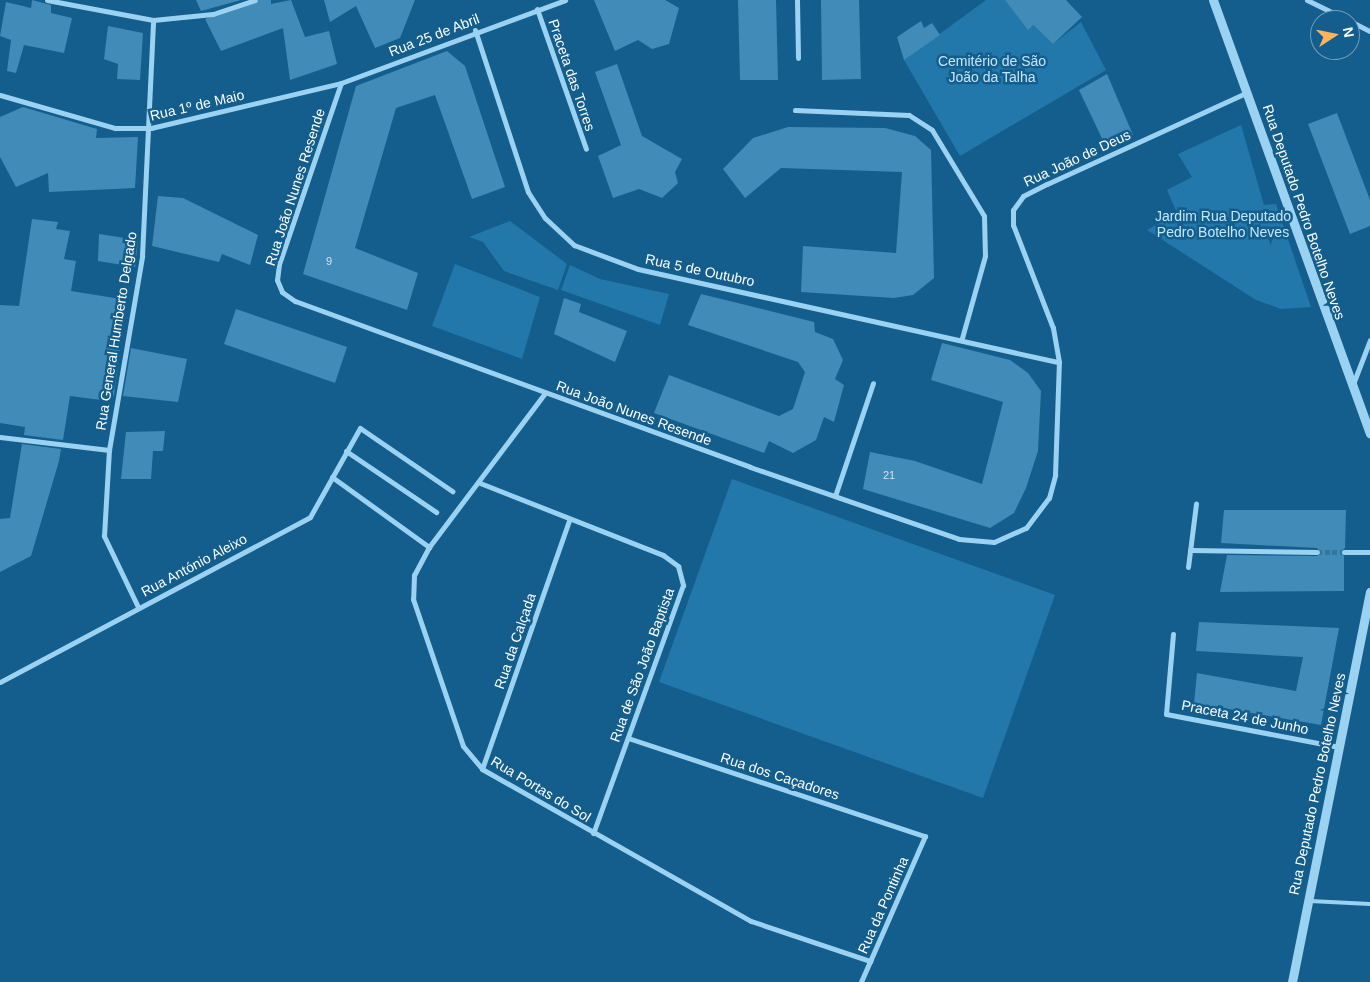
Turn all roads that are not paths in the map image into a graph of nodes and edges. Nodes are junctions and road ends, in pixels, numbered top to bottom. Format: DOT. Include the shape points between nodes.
graph roads {
  1 [pos="255,0"];
  2 [pos="565,0"];
  3 [pos="797,0"];
  4 [pos="1213,0"];
  5 [pos="1307,0"];
  6 [pos="51,1"];
  7 [pos="537,9"];
  8 [pos="1328,10"];
  9 [pos="153,20"];
  10 [pos="475,30"];
  11 [pos="798,58"];
  12 [pos="341,84"];
  13 [pos="1248,92"];
  14 [pos="0,95"];
  15 [pos="795,110"];
  16 [pos="151,128"];
  17 [pos="586,149"];
  18 [pos="962,338"];
  19 [pos="1370,340"];
  20 [pos="1059,362"];
  21 [pos="874,382"];
  22 [pos="1351,390"];
  23 [pos="545,393"];
  24 [pos="1370,433"];
  25 [pos="0,437"];
  26 [pos="109,450"];
  27 [pos="346,451"];
  28 [pos="332,477"];
  29 [pos="480,483"];
  30 [pos="452,491"];
  31 [pos="835,496"];
  32 [pos="1196,504"];
  33 [pos="436,512"];
  34 [pos="569,521"];
  35 [pos="429,547"];
  36 [pos="1190,550"];
  37 [pos="1317,552"];
  38 [pos="1344,552"];
  39 [pos="1370,552"];
  40 [pos="1188,567"];
  41 [pos="1370,592"];
  42 [pos="138,607"];
  43 [pos="1173,634"];
  44 [pos="0,682"];
  45 [pos="628,738"];
  46 [pos="1340,747"];
  47 [pos="482,768"];
  48 [pos="593,833"];
  49 [pos="925,836"];
  50 [pos="1308,901"];
  51 [pos="1370,904"];
  52 [pos="870,961"];
  53 [pos="860,982"];
  54 [pos="1292,982"];
  1 -- 9 [label="street" via="213,14"];
  2 -- 7 [label="street, Rua 25 de Abril"];
  3 -- 11 [label="street"];
  4 -- 13 [label="street, Rua Deputado Pedro Botelho Neves"];
  5 -- 8 [label="street"];
  6 -- 9 [label="street"];
  7 -- 10 [label="street, Rua 25 de Abril"];
  7 -- 17 [label="street, Praceta das Torres"];
  9 -- 16 [label="street, Rua General Humberto Delgado"];
  10 -- 12 [label="street, Rua 25 de Abril"];
  10 -- 18 [label="street, Rua 5 de Outubro" via="528,192 544,218 574,245 638,268"];
  12 -- 16 [label="street, Rua 1º de Maio"];
  12 -- 23 [label="street, Rua João Nunes Resende" via="279,264 277,280 282,292 295,301"];
  13 -- 20 [label="street, Rua João de Deus" via="1023,196 1013,210 1013,225 1053,328"];
  13 -- 22 [label="street, Rua Deputado Pedro Botelho Neves"];
  14 -- 16 [label="street, Rua 1º de Maio" via="115,128"];
  15 -- 18 [label="street" via="908,115 932,130 984,216 985,256"];
  16 -- 26 [label="street, Rua General Humberto Delgado" via="142,256"];
  18 -- 20 [label="street, Rua 5 de Outubro"];
  19 -- 22 [label="street"];
  20 -- 31 [label="street, Rua João Nunes Resende" via="1055,475 1049,498 1026,528 994,542 959,539"];
  21 -- 31 [label="street"];
  22 -- 24 [label="street, Rua Deputado Pedro Botelho Neves"];
  23 -- 29 [label="street, Rua Portas do Sol"];
  23 -- 31 [label="street, Rua João Nunes Resende"];
  25 -- 26 [label="street"];
  26 -- 42 [label="street, Rua General Humberto Delgado" via="104,536"];
  27 -- 28 [label="street, Rua António Aleixo"];
  27 -- 30 [label="street, Rua António Aleixo" via="360,428"];
  27 -- 33 [label="street"];
  28 -- 35 [label="street"];
  28 -- 42 [label="street, Rua António Aleixo" via="310,517"];
  29 -- 34 [label="street, Rua de São João Baptista"];
  29 -- 35 [label="street, Rua Portas do Sol"];
  32 -- 36 [label="street"];
  34 -- 45 [label="street, Rua de São João Baptista" via="663,555 678,566 682,584"];
  34 -- 47 [label="street, Rua da Calçada"];
  35 -- 47 [label="street, Rua Portas do Sol" via="414,575 413,598 463,746"];
  36 -- 37 [label="street"];
  36 -- 40 [label="street"];
  38 -- 39 [label="street"];
  41 -- 46 [label="street, Rua Deputado Pedro Botelho Neves"];
  42 -- 44 [label="street, Rua António Aleixo"];
  43 -- 46 [label="street, Praceta 24 de Junho" via="1166,714"];
  45 -- 48 [label="street, Rua de São João Baptista"];
  45 -- 49 [label="street, Rua dos Caçadores"];
  46 -- 50 [label="street, Rua Deputado Pedro Botelho Neves"];
  47 -- 48 [label="street, Rua Portas do Sol"];
  48 -- 52 [label="street, Rua Portas do Sol" via="751,921"];
  49 -- 52 [label="street, Rua da Pontinha"];
  50 -- 51 [label="lane"];
  50 -- 54 [label="street, Rua Deputado Pedro Botelho Neves"];
  52 -- 53 [label="street, Rua da Pontinha"];
}
